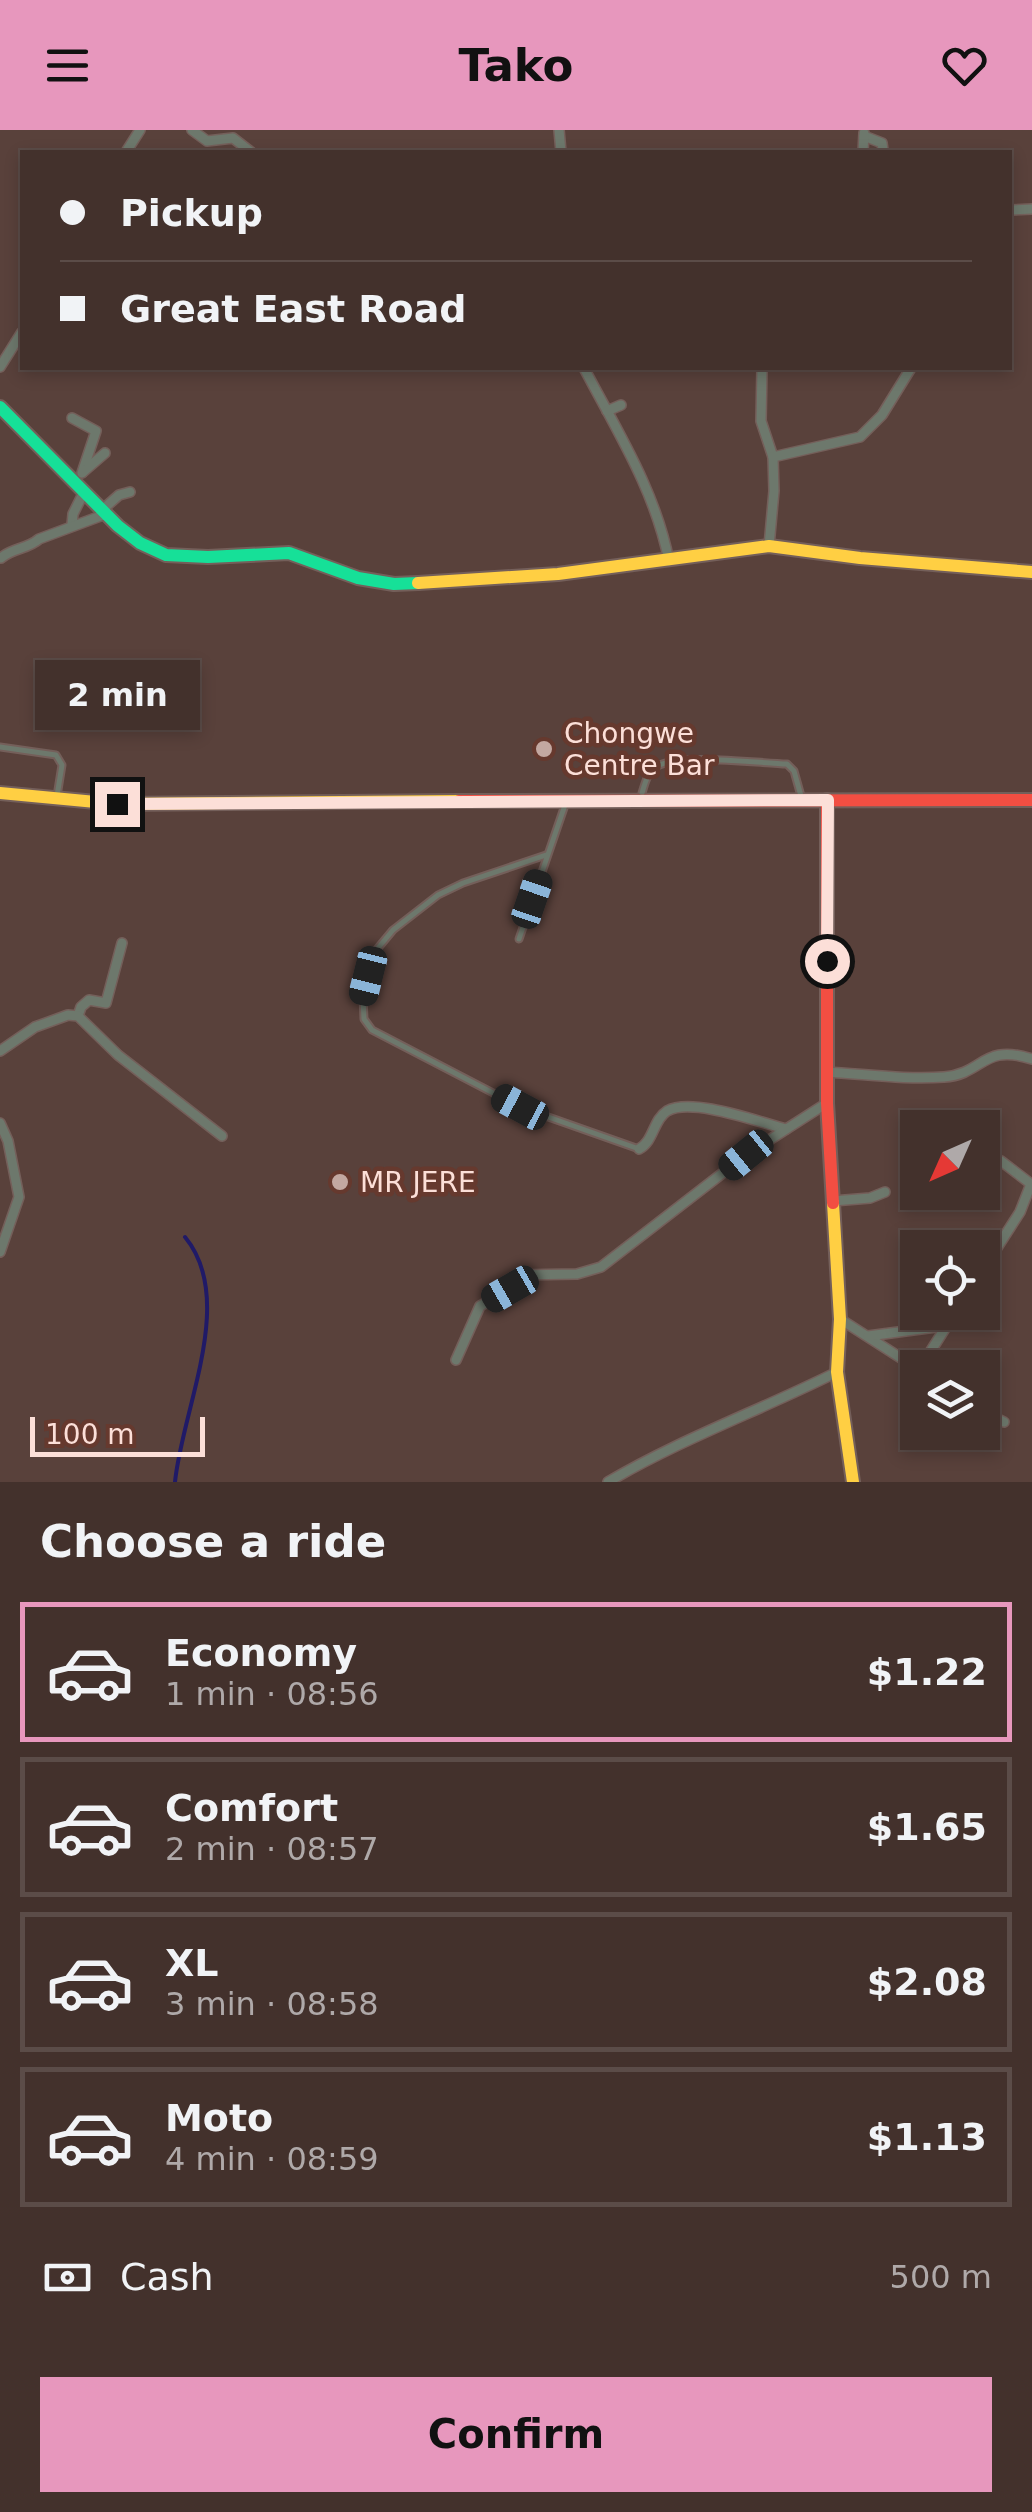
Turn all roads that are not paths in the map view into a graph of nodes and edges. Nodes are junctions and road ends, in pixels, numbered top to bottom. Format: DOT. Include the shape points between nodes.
graph roads {
  1 [pos="192,130"];
  2 [pos="864,133"];
  3 [pos="248,150"];
  4 [pos="882,150"];
  5 [pos="20,335"];
  6 [pos="0,367"];
  7 [pos="585,370"];
  8 [pos="759,370"];
  9 [pos="910,370"];
  10 [pos="621,405"];
  11 [pos="0,407"];
  12 [pos="607,411"];
  13 [pos="72,418"];
  14 [pos="104,453"];
  15 [pos="772,457"];
  16 [pos="77,476"];
  17 [pos="84,492"];
  18 [pos="130,492"];
  19 [pos="104,512"];
  20 [pos="72,526"];
  21 [pos="768,546"];
  22 [pos="1,558"];
  23 [pos="669,561"];
  24 [pos="1032,572"];
  25 [pos="0,746"];
  26 [pos="0,793"];
  27 [pos="57,799"];
  28 [pos="802,799"];
  29 [pos="828,800"];
  30 [pos="1032,800"];
  31 [pos="639,801"];
  32 [pos="566,802"];
  33 [pos="546,855"];
  34 [pos="519,939"];
  35 [pos="122,943"];
  36 [pos="78,1016"];
  37 [pos="0,1051"];
  38 [pos="1032,1058"];
  39 [pos="827,1072"];
  40 [pos="827,1102"];
  41 [pos="0,1123"];
  42 [pos="786,1129"];
  43 [pos="222,1136"];
  44 [pos="639,1149"];
  45 [pos="1001,1161"];
  46 [pos="885,1192"];
  47 [pos="832,1200"];
  48 [pos="1000,1243"];
  49 [pos="0,1252"];
  50 [pos="840,1320"];
  51 [pos="909,1330"];
  52 [pos="868,1336"];
  53 [pos="900,1356"];
  54 [pos="456,1360"];
  55 [pos="837,1372"];
  56 [pos="1000,1420"];
  57 [pos="1004,1422"];
  58 [pos="608,1482"];
  59 [pos="853,1482"];
  1 -- 3 [label="street" via="207,141 233,138"];
  2 -- 4 [label="street" via="882,143"];
  5 -- 6 [label="street"];
  7 -- 12 [label="street"];
  8 -- 15 [label="street" via="761,421"];
  9 -- 15 [label="street" via="860,437"];
  10 -- 12 [label="street"];
  11 -- 16 [label="main road"];
  12 -- 23 [label="street" via="646,484"];
  13 -- 16 [label="street" via="96,431"];
  14 -- 16 [label="street"];
  15 -- 21 [label="street"];
  16 -- 17 [label="main road"];
  17 -- 19 [label="main road"];
  17 -- 20 [label="street"];
  18 -- 19 [label="street"];
  19 -- 20 [label="street"];
  19 -- 23 [label="main road" via="166,555 289,553 394,584"];
  20 -- 22 [label="street"];
  21 -- 23 [label="main road"];
  21 -- 24 [label="main road"];
  25 -- 27 [label="lane" via="56,755 62,765"];
  26 -- 27 [label="main road"];
  27 -- 32 [label="main road"];
  28 -- 29 [label="main road"];
  28 -- 31 [label="main road"];
  28 -- 31 [label="lane" via="787,764 680,760 656,766"];
  29 -- 30 [label="main road"];
  29 -- 39 [label="main road"];
  31 -- 32 [label="main road"];
  32 -- 33 [label="lane"];
  33 -- 34 [label="lane"];
  33 -- 44 [label="lane" via="463,882 393,930 373,954 364,1019 372,1030 520,1107"];
  35 -- 36 [label="street" via="106,1003 90,1000"];
  36 -- 37 [label="street" via="36,1027"];
  36 -- 43 [label="street"];
  38 -- 39 [label="street" via="1000,1053 945,1077"];
  39 -- 40 [label="main road"];
  40 -- 42 [label="street"];
  40 -- 47 [label="main road"];
  41 -- 49 [label="street" via="19,1197"];
  42 -- 44 [label="street" via="674,1108 662,1114"];
  42 -- 54 [label="street" via="600,1267 516,1275 510,1289 480,1306"];
  45 -- 48 [label="street" via="1031,1184"];
  46 -- 47 [label="street"];
  47 -- 50 [label="main road"];
  50 -- 52 [label="street"];
  50 -- 55 [label="main road"];
  51 -- 52 [label="street"];
  52 -- 53 [label="street"];
  55 -- 58 [label="street" via="680,1441"];
  55 -- 59 [label="main road"];
  56 -- 57 [label="street"];
}
